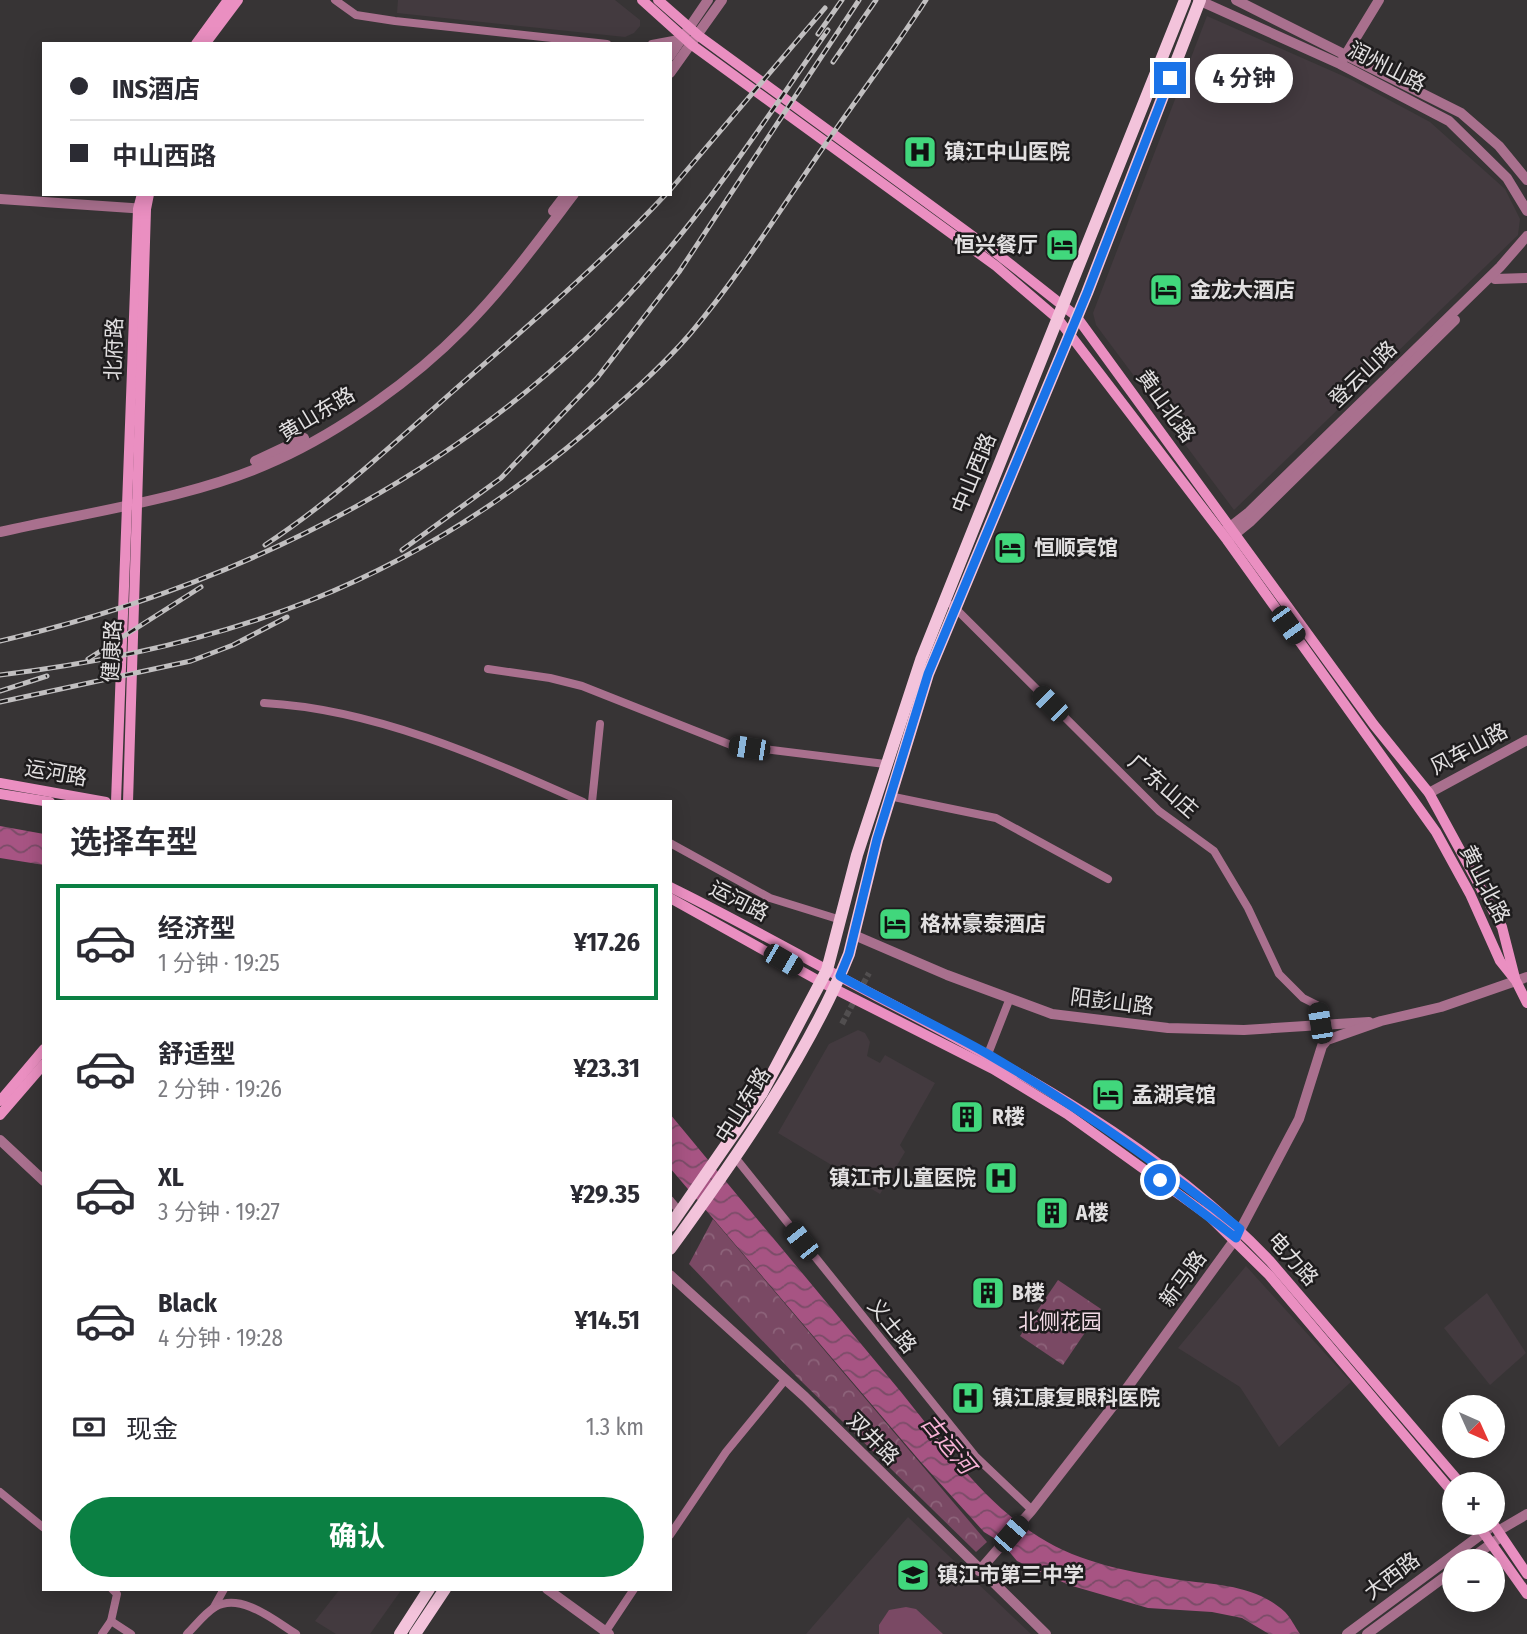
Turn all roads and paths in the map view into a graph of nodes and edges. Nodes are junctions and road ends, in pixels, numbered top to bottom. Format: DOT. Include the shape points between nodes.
graph roads {
  1 [pos="228,0"];
  2 [pos="238,0"];
  3 [pos="335,0"];
  4 [pos="642,0"];
  5 [pos="658,0"];
  6 [pos="708,0"];
  7 [pos="722,0"];
  8 [pos="1185,0"];
  9 [pos="1199,0"];
  10 [pos="1236,0"];
  11 [pos="1379,0"];
  12 [pos="692,37"];
  13 [pos="197,42"];
  14 [pos="206,42"];
  15 [pos="589,42"];
  16 [pos="663,42"];
  17 [pos="672,54"];
  18 [pos="1346,54"];
  19 [pos="1340,65"];
  20 [pos="672,70"];
  21 [pos="1526,176"];
  22 [pos="142,196"];
  23 [pos="148,196"];
  24 [pos="564,196"];
  25 [pos="572,196"];
  26 [pos="0,199"];
  27 [pos="142,209"];
  28 [pos="1527,211"];
  29 [pos="1527,236"];
  30 [pos="1527,246"];
  31 [pos="1527,278"];
  32 [pos="1495,279"];
  33 [pos="1065,304"];
  34 [pos="1076,316"];
  35 [pos="1058,319"];
  36 [pos="1069,332"];
  37 [pos="134,500"];
  38 [pos="0,529"];
  39 [pos="1228,534"];
  40 [pos="944,599"];
  41 [pos="956,608"];
  42 [pos="488,669"];
  43 [pos="264,704"];
  44 [pos="600,724"];
  45 [pos="1527,740"];
  46 [pos="885,764"];
  47 [pos="0,783"];
  48 [pos="1429,793"];
  49 [pos="0,794"];
  50 [pos="890,796"];
  51 [pos="95,800"];
  52 [pos="116,800"];
  53 [pos="128,800"];
  54 [pos="578,800"];
  55 [pos="592,800"];
  56 [pos="42,801"];
  57 [pos="672,844"];
  58 [pos="1108,879"];
  59 [pos="672,888"];
  60 [pos="672,899"];
  61 [pos="841,920"];
  62 [pos="854,935"];
  63 [pos="824,976"];
  64 [pos="1521,979"];
  65 [pos="837,983"];
  66 [pos="1010,998"];
  67 [pos="1527,1003"];
  68 [pos="1381,1021"];
  69 [pos="1320,1023"];
  70 [pos="42,1051"];
  71 [pos="988,1054"];
  72 [pos="42,1066"];
  73 [pos="0,1101"];
  74 [pos="0,1115"];
  75 [pos="0,1140"];
  76 [pos="731,1162"];
  77 [pos="42,1179"];
  78 [pos="672,1202"];
  79 [pos="680,1212"];
  80 [pos="672,1223"];
  81 [pos="1238,1234"];
  82 [pos="672,1246"];
  83 [pos="672,1277"];
  84 [pos="785,1380"];
  85 [pos="1450,1472"];
  86 [pos="1442,1479"];
  87 [pos="0,1492"];
  88 [pos="1032,1510"];
  89 [pos="1527,1514"];
  90 [pos="1505,1524"];
  91 [pos="42,1526"];
  92 [pos="672,1532"];
  93 [pos="1484,1535"];
  94 [pos="1487,1535"];
  95 [pos="1494,1535"];
  96 [pos="1495,1535"];
  97 [pos="1476,1549"];
  98 [pos="979,1571"];
  99 [pos="1527,1574"];
  100 [pos="1442,1579"];
  101 [pos="114,1591"];
  102 [pos="224,1591"];
  103 [pos="428,1591"];
  104 [pos="444,1591"];
  105 [pos="550,1591"];
  106 [pos="633,1591"];
  107 [pos="1527,1594"];
  108 [pos="214,1607"];
  109 [pos="111,1621"];
  110 [pos="606,1633"];
  111 [pos="102,1634"];
  112 [pos="131,1634"];
  113 [pos="187,1634"];
  114 [pos="296,1634"];
  115 [pos="400,1634"];
  116 [pos="415,1634"];
  117 [pos="1046,1634"];
  118 [pos="1347,1634"];
  119 [pos="1367,1634"];
  1 -- 13 [label="main road"];
  2 -- 14 [label="main road"];
  3 -- 15 [label="street" via="356,15"];
  4 -- 12 [label="main road"];
  5 -- 12 [label="main road"];
  6 -- 12 [label="street"];
  7 -- 12 [label="street"];
  8 -- 33 [label="main road, 中山西路"];
  9 -- 19 [label="street, 润州山路"];
  9 -- 34 [label="main road, 中山西路"];
  10 -- 18 [label="street, 润州山路"];
  11 -- 18 [label="street"];
  12 -- 16 [label="street"];
  12 -- 17 [label="street"];
  12 -- 20 [label="street"];
  12 -- 33 [label="main road, 黄山北路"];
  12 -- 35 [label="main road, 黄山北路" via="996,266"];
  18 -- 19 [label="street"];
  18 -- 21 [label="street, 润州山路" via="1461,113"];
  19 -- 28 [label="street, 润州山路" via="1449,121 1501,170"];
  22 -- 27 [label="main road, 北府路"];
  23 -- 27 [label="main road, 北府路"];
  24 -- 37 [label="street, 黄山东路" via="460,324 369,397 272,455"];
  25 -- 37 [label="street, 黄山东路" via="463,330 376,400 276,461 215,482"];
  26 -- 27 [label="street"];
  27 -- 37 [label="main road, 北府路"];
  29 -- 39 [label="street, 登云山路"];
  30 -- 32 [label="street, 登云山路"];
  31 -- 32 [label="street"];
  32 -- 39 [label="street, 登云山路"];
  33 -- 34 [label="main road, 黄山北路"];
  33 -- 35 [label="main road, 中山西路"];
  34 -- 36 [label="main road, 中山西路"];
  34 -- 39 [label="main road, 黄山北路"];
  35 -- 36 [label="main road, 黄山北路"];
  35 -- 40 [label="main road, 中山西路"];
  36 -- 39 [label="main road, 黄山北路"];
  36 -- 41 [label="main road, 中山西路"];
  37 -- 38 [label="street, 黄山东路"];
  37 -- 52 [label="main road, 健康路"];
  37 -- 53 [label="main road, 健康路"];
  39 -- 48 [label="main road, 黄山北路"];
  39 -- 64 [label="main road, 黄山北路" via="1436,832 1471,894 1500,961"];
  40 -- 41 [label="street, 广东山庄"];
  40 -- 46 [label="main road, 中山西路"];
  41 -- 50 [label="main road, 中山西路" via="928,674"];
  41 -- 69 [label="street, 广东山庄" via="1159,811 1214,851 1279,974 1303,999 1317,1005"];
  42 -- 46 [label="street" via="582,686 731,745"];
  43 -- 54 [label="street" via="301,705 439,741"];
  44 -- 55 [label="street"];
  45 -- 48 [label="street, 风车山路"];
  46 -- 61 [label="main road, 中山西路"];
  47 -- 51 [label="main road, 运河路"];
  48 -- 64 [label="main road, 黄山北路" via="1502,927"];
  49 -- 56 [label="main road, 运河路"];
  50 -- 58 [label="street" via="996,818"];
  50 -- 62 [label="main road, 中山西路"];
  57 -- 61 [label="street" via="770,898"];
  59 -- 63 [label="main road, 运河路"];
  60 -- 63 [label="main road, 运河路"];
  61 -- 63 [label="main road, 中山西路"];
  62 -- 65 [label="main road, 中山西路"];
  62 -- 66 [label="street, 阳彭山路"];
  63 -- 65 [label="main road"];
  63 -- 79 [label="main road, 中山东路" via="764,1090"];
  64 -- 67 [label="main road"];
  64 -- 68 [label="street, 新马路" via="1441,1007"];
  65 -- 71 [label="main road, 电力路"];
  65 -- 76 [label="main road, 中山东路"];
  65 -- 81 [label="main road, 电力路" via="1067,1114"];
  66 -- 69 [label="street, 阳彭山路" via="1052,1014 1168,1028 1244,1030"];
  66 -- 71 [label="street"];
  68 -- 69 [label="street, 阳彭山路"];
  68 -- 81 [label="street, 新马路" via="1327,1040 1322,1046 1299,1119"];
  70 -- 73 [label="main road"];
  71 -- 81 [label="main road, 电力路" via="1187,1186"];
  72 -- 74 [label="main road"];
  75 -- 77 [label="street"];
  76 -- 82 [label="main road, 中山东路"];
  76 -- 88 [label="street, 义土路" via="976,1457"];
  78 -- 79 [label="street"];
  79 -- 80 [label="main road, 中山东路"];
  81 -- 85 [label="main road, 电力路"];
  81 -- 86 [label="main road, 电力路"];
  81 -- 88 [label="street, 新马路"];
  83 -- 84 [label="street, 双井路"];
  84 -- 92 [label="street" via="726,1452"];
  84 -- 98 [label="street, 双井路"];
  87 -- 91 [label="street"];
  88 -- 98 [label="street, 新马路"];
  89 -- 90 [label="street, 大西路"];
  93 -- 118 [label="street, 大西路"];
  94 -- 97 [label="street, 大西路"];
  95 -- 107 [label="main road"];
  96 -- 99 [label="main road"];
  98 -- 117 [label="street, 双井路"];
  100 -- 119 [label="street, 大西路"];
  101 -- 109 [label="street"];
  102 -- 108 [label="street"];
  103 -- 115 [label="main road"];
  104 -- 116 [label="main road"];
  105 -- 110 [label="street"];
  106 -- 110 [label="street"];
  108 -- 113 [label="street"];
  108 -- 114 [label="street" via="229,1602 252,1608"];
  109 -- 111 [label="street"];
  109 -- 112 [label="street"];
}
